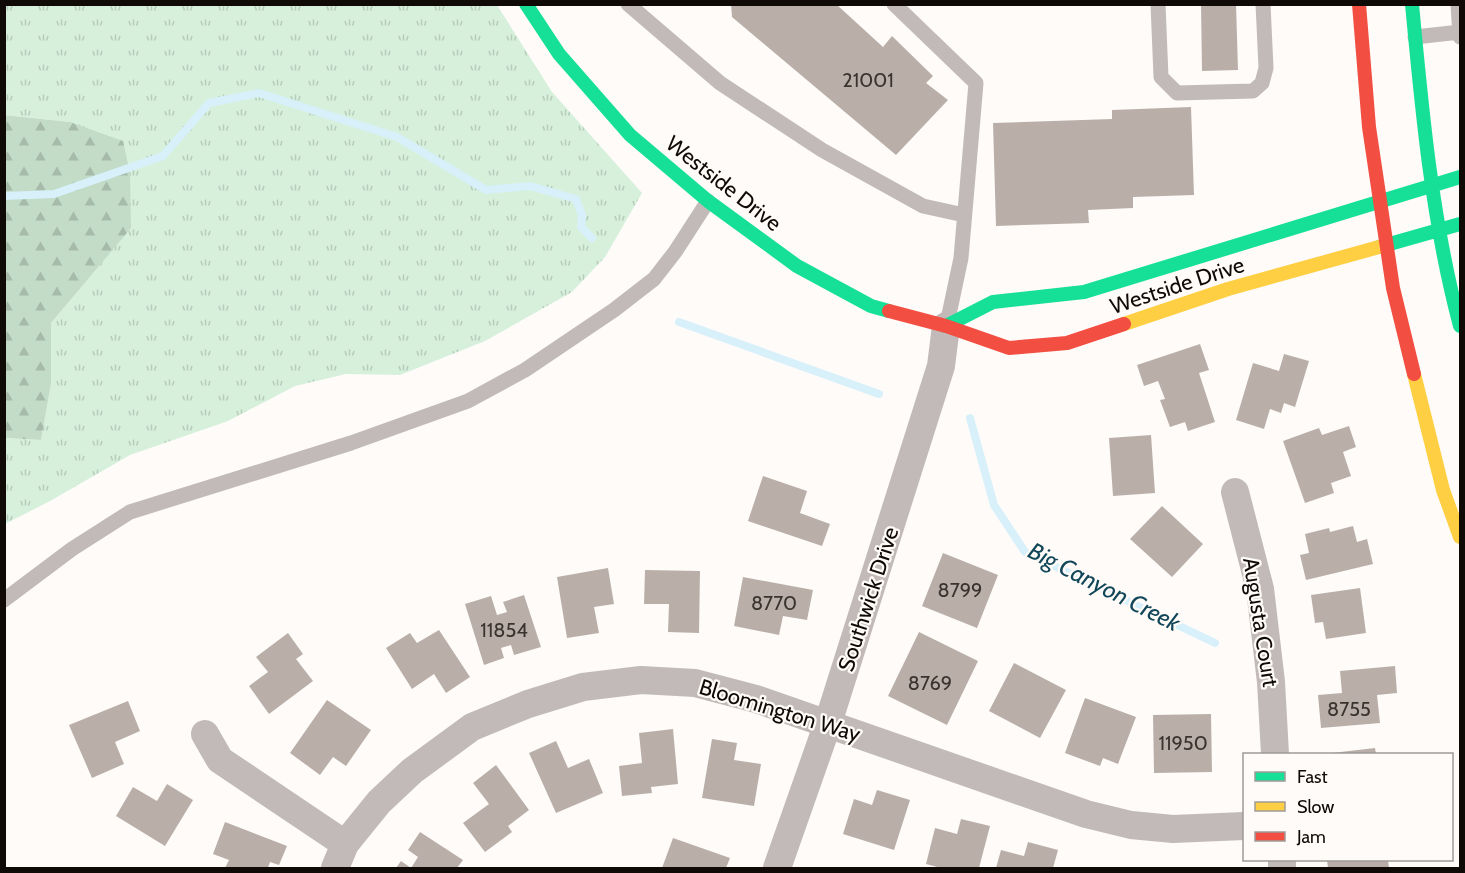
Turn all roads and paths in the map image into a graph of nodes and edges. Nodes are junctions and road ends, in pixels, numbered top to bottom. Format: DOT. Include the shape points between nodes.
graph roads {
  1 [pos="526,4"];
  2 [pos="628,4"];
  3 [pos="894,4"];
  4 [pos="1158,4"];
  5 [pos="1263,4"];
  6 [pos="1359,4"];
  7 [pos="1412,4"];
  8 [pos="1458,4"];
  9 [pos="1460,33"];
  10 [pos="1415,37"];
  11 [pos="1461,177"];
  12 [pos="1432,185"];
  13 [pos="708,201"];
  14 [pos="1380,201"];
  15 [pos="964,215"];
  16 [pos="1461,224"];
  17 [pos="1439,230"];
  18 [pos="1387,244"];
  19 [pos="946,326"];
  20 [pos="1461,326"];
  21 [pos="1236,492"];
  22 [pos="1461,537"];
  23 [pos="4,600"];
  24 [pos="828,723"];
  25 [pos="205,734"];
  26 [pos="1275,753"];
  27 [pos="1243,826"];
  28 [pos="340,856"];
  29 [pos="777,868"];
  1 -- 13 [label="street, Westside Drive" via="559,54 630,135"];
  2 -- 15 [label="lane" via="720,83 822,150 923,206"];
  3 -- 15 [label="lane" via="976,83"];
  4 -- 5 [label="lane" via="1161,77 1177,93 1253,91 1262,82 1266,68"];
  6 -- 14 [label="street"];
  7 -- 10 [label="street"];
  8 -- 9 [label="lane"];
  9 -- 10 [label="lane"];
  10 -- 12 [label="street"];
  11 -- 12 [label="street, Westside Drive"];
  12 -- 14 [label="street, Westside Drive"];
  12 -- 17 [label="street"];
  13 -- 19 [label="street, Westside Drive" via="797,266 872,306"];
  13 -- 23 [label="lane" via="654,279 525,370 468,401 351,443 130,512"];
  14 -- 18 [label="street"];
  14 -- 19 [label="street, Westside Drive" via="1084,292 993,302"];
  15 -- 19 [label="lane" via="961,258"];
  16 -- 17 [label="street, Westside Drive"];
  17 -- 18 [label="street, Westside Drive"];
  17 -- 20 [label="street"];
  18 -- 19 [label="street, Westside Drive" via="1228,289 1067,343 1009,348"];
  18 -- 22 [label="street" via="1393,288 1440,479"];
  19 -- 24 [label="street, Southwick Drive" via="942,366"];
  21 -- 26 [label="street, Augusta Court" via="1260,589"];
  24 -- 27 [label="street, Bloomington Way" via="1086,814 1131,825 1173,829"];
  24 -- 28 [label="street, Bloomington Way" via="695,683 641,680 583,687 528,704 472,728 412,771 379,802"];
  24 -- 29 [label="street, Southwick Drive"];
  25 -- 28 [label="street" via="220,760"];
}
